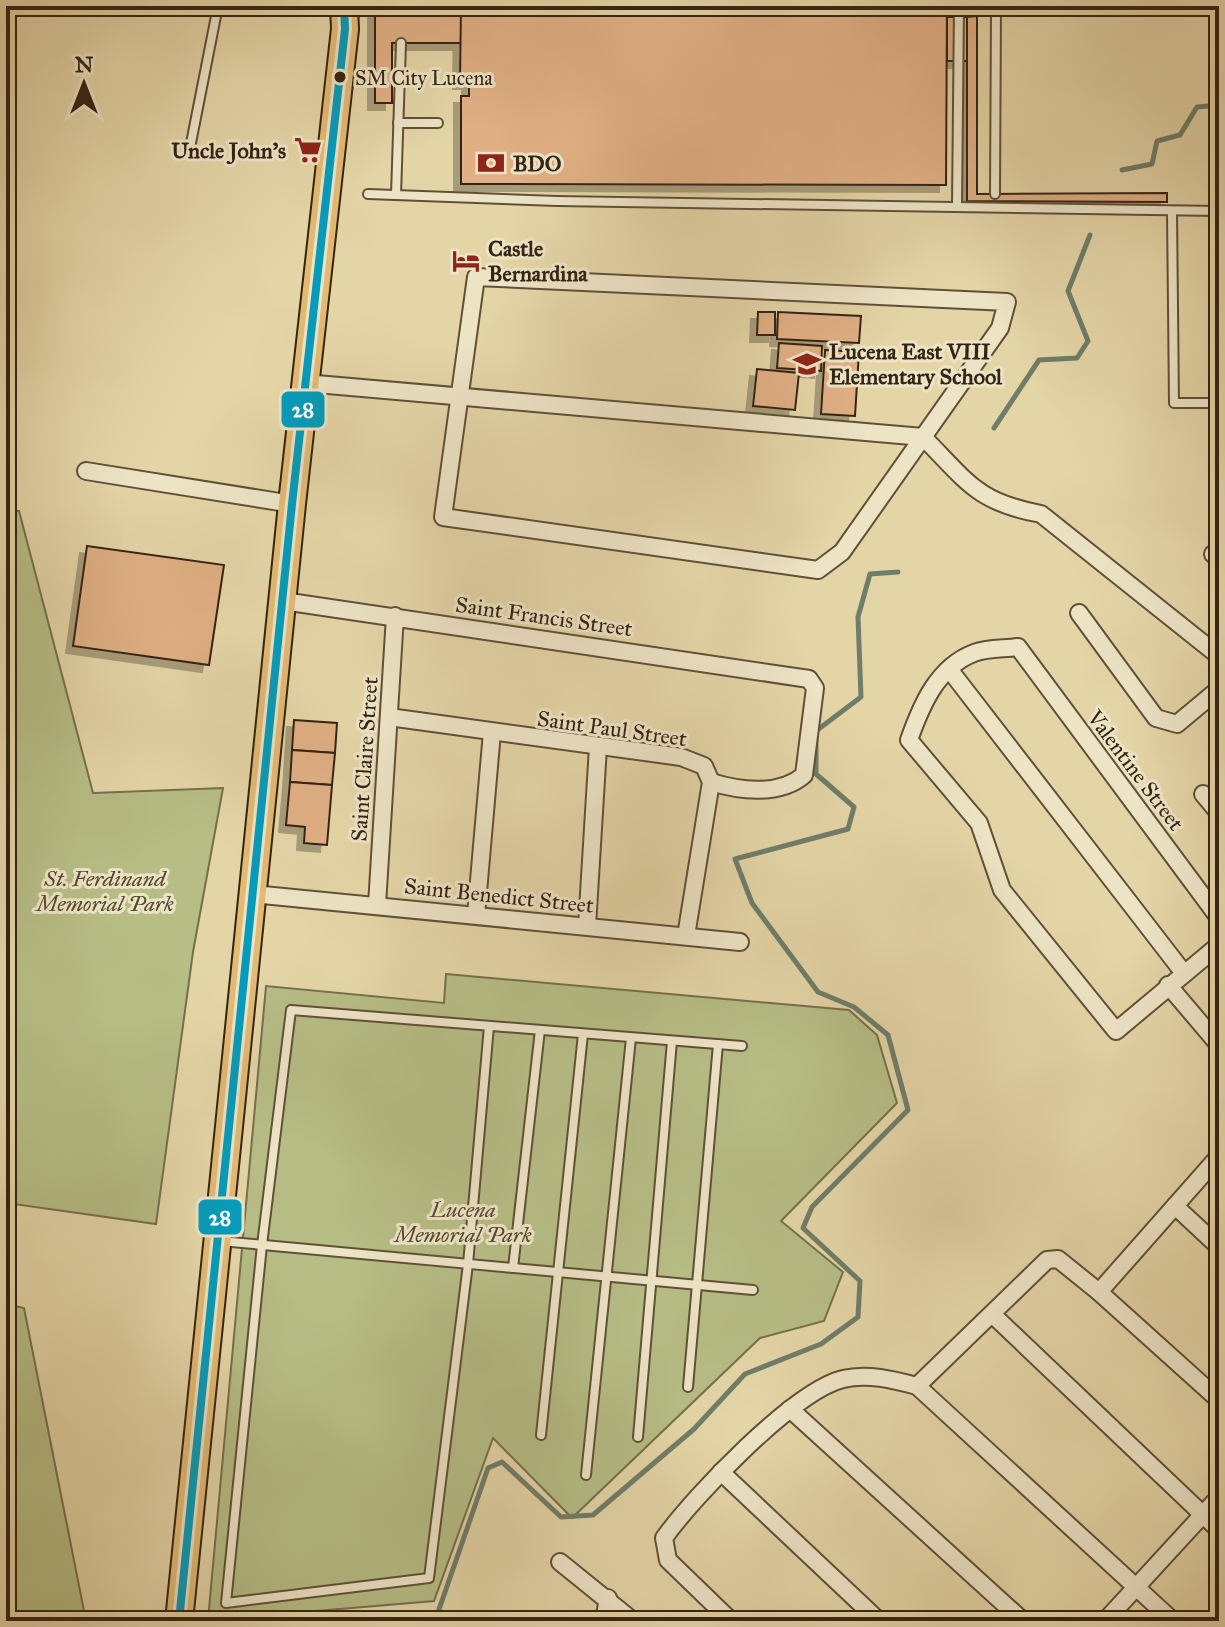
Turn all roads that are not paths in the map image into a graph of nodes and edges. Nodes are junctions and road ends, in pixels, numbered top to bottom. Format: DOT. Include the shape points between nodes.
graph roads {
  1 [pos="218,6"];
  2 [pos="344,6"];
  3 [pos="959,6"];
  4 [pos="996,6"];
  5 [pos="401,43"];
  6 [pos="398,123"];
  7 [pos="438,123"];
  8 [pos="191,143"];
  9 [pos="368,194"];
  10 [pos="396,195"];
  11 [pos="995,201"];
  12 [pos="957,206"];
  13 [pos="1172,211"];
  14 [pos="1219,211"];
  15 [pos="305,383"];
  16 [pos="460,397"];
  17 [pos="1219,403"];
  18 [pos="923,437"];
  19 [pos="86,471"];
  20 [pos="292,504"];
  21 [pos="283,601"];
  22 [pos="1079,613"];
  23 [pos="395,616"];
  24 [pos="1219,656"];
  25 [pos="949,669"];
  26 [pos="1219,689"];
  27 [pos="389,717"];
  28 [pos="492,732"];
  29 [pos="598,747"];
  30 [pos="711,782"];
  31 [pos="1203,794"];
  32 [pos="1219,813"];
  33 [pos="253,894"];
  34 [pos="377,905"];
  35 [pos="476,915"];
  36 [pos="1219,918"];
  37 [pos="587,926"];
  38 [pos="686,936"];
  39 [pos="740,942"];
  40 [pos="1219,945"];
  41 [pos="1183,972"];
  42 [pos="1168,985"];
  43 [pos="489,1026"];
  44 [pos="540,1030"];
  45 [pos="583,1034"];
  46 [pos="631,1038"];
  47 [pos="672,1041"];
  48 [pos="718,1044"];
  49 [pos="1219,1045"];
  50 [pos="742,1046"];
  51 [pos="1219,1156"];
  52 [pos="1175,1206"];
  53 [pos="218,1241"];
  54 [pos="262,1245"];
  55 [pos="1219,1247"];
  56 [pos="468,1264"];
  57 [pos="513,1268"];
  58 [pos="558,1272"];
  59 [pos="606,1277"];
  60 [pos="651,1281"];
  61 [pos="697,1285"];
  62 [pos="753,1290"];
  63 [pos="1099,1292"];
  64 [pos="993,1315"];
  65 [pos="917,1386"];
  66 [pos="688,1387"];
  67 [pos="1219,1400"];
  68 [pos="790,1409"];
  69 [pos="541,1435"];
  70 [pos="638,1437"];
  71 [pos="721,1472"];
  72 [pos="586,1475"];
  73 [pos="1219,1497"];
  74 [pos="1202,1515"];
  75 [pos="1219,1530"];
  76 [pos="560,1562"];
  77 [pos="1137,1586"];
  78 [pos="608,1598"];
  79 [pos="179,1621"];
  80 [pos="604,1621"];
  81 [pos="633,1621"];
  82 [pos="731,1621"];
  83 [pos="879,1621"];
  84 [pos="1023,1621"];
  85 [pos="1105,1621"];
  86 [pos="1173,1621"];
  1 -- 8 [label="lane"];
  2 -- 15 [label="main road"];
  3 -- 12 [label="lane"];
  4 -- 11 [label="lane"];
  5 -- 6 [label="lane"];
  6 -- 7 [label="lane"];
  6 -- 10 [label="lane"];
  9 -- 10 [label="lane"];
  10 -- 12 [label="lane"];
  11 -- 12 [label="lane"];
  11 -- 13 [label="lane"];
  13 -- 14 [label="lane"];
  13 -- 17 [label="lane" via="1174,403"];
  15 -- 16 [label="street"];
  15 -- 20 [label="main road"];
  16 -- 18 [label="street"];
  16 -- 18 [label="street" via="443,517 818,570 842,552"];
  16 -- 18 [label="street" via="476,277 1007,302 1000,328"];
  18 -- 24 [label="street" via="982,496 1007,508 1041,514"];
  19 -- 20 [label="street"];
  20 -- 21 [label="main road"];
  21 -- 23 [label="street, Saint Francis Street"];
  21 -- 33 [label="main road"];
  22 -- 26 [label="street" via="1156,718 1177,724"];
  23 -- 27 [label="street, Saint Claire Street"];
  23 -- 30 [label="street, Saint Francis Street" via="809,679 815,688 804,775 793,785 762,789"];
  25 -- 36 [label="street, Valentine Street" via="974,653 1018,647"];
  25 -- 41 [label="street"];
  25 -- 42 [label="street" via="924,699 909,740 979,823 1002,890 1116,1031"];
  27 -- 28 [label="street, Saint Paul Street"];
  27 -- 34 [label="street, Saint Claire Street"];
  28 -- 29 [label="street, Saint Paul Street"];
  28 -- 35 [label="street"];
  29 -- 30 [label="street, Saint Paul Street" via="681,757 704,766"];
  29 -- 37 [label="street"];
  30 -- 38 [label="street"];
  31 -- 32 [label="street"];
  33 -- 34 [label="street, Saint Benedict Street"];
  33 -- 53 [label="main road"];
  34 -- 35 [label="street, Saint Benedict Street"];
  35 -- 37 [label="street, Saint Benedict Street"];
  37 -- 38 [label="street, Saint Benedict Street"];
  38 -- 39 [label="street, Saint Benedict Street"];
  40 -- 41 [label="street"];
  41 -- 42 [label="street"];
  42 -- 49 [label="street"];
  43 -- 44 [label="lane"];
  43 -- 54 [label="lane" via="291,1010"];
  43 -- 56 [label="lane"];
  44 -- 45 [label="lane"];
  44 -- 57 [label="lane"];
  45 -- 46 [label="lane"];
  45 -- 58 [label="lane"];
  46 -- 47 [label="lane"];
  46 -- 59 [label="lane"];
  47 -- 48 [label="lane"];
  47 -- 60 [label="lane"];
  48 -- 50 [label="lane"];
  48 -- 61 [label="lane"];
  51 -- 52 [label="street"];
  52 -- 55 [label="street"];
  52 -- 63 [label="street"];
  53 -- 54 [label="lane"];
  53 -- 79 [label="main road"];
  54 -- 56 [label="lane"];
  54 -- 56 [label="lane" via="226,1603 429,1578"];
  56 -- 57 [label="lane"];
  57 -- 58 [label="lane"];
  58 -- 59 [label="lane"];
  58 -- 69 [label="lane"];
  59 -- 60 [label="lane"];
  59 -- 72 [label="lane"];
  60 -- 61 [label="lane"];
  60 -- 70 [label="lane"];
  61 -- 62 [label="lane"];
  61 -- 66 [label="lane"];
  63 -- 64 [label="street" via="1058,1259 1047,1260"];
  63 -- 67 [label="street"];
  64 -- 65 [label="street"];
  64 -- 74 [label="street"];
  65 -- 68 [label="street" via="883,1378 843,1379"];
  65 -- 77 [label="street"];
  68 -- 71 [label="street"];
  68 -- 84 [label="street"];
  71 -- 82 [label="street" via="664,1538 668,1560"];
  71 -- 83 [label="street"];
  73 -- 74 [label="street"];
  74 -- 75 [label="street"];
  74 -- 77 [label="street"];
  76 -- 78 [label="street"];
  77 -- 85 [label="street"];
  77 -- 86 [label="street"];
  78 -- 80 [label="street"];
  78 -- 81 [label="street"];
}
